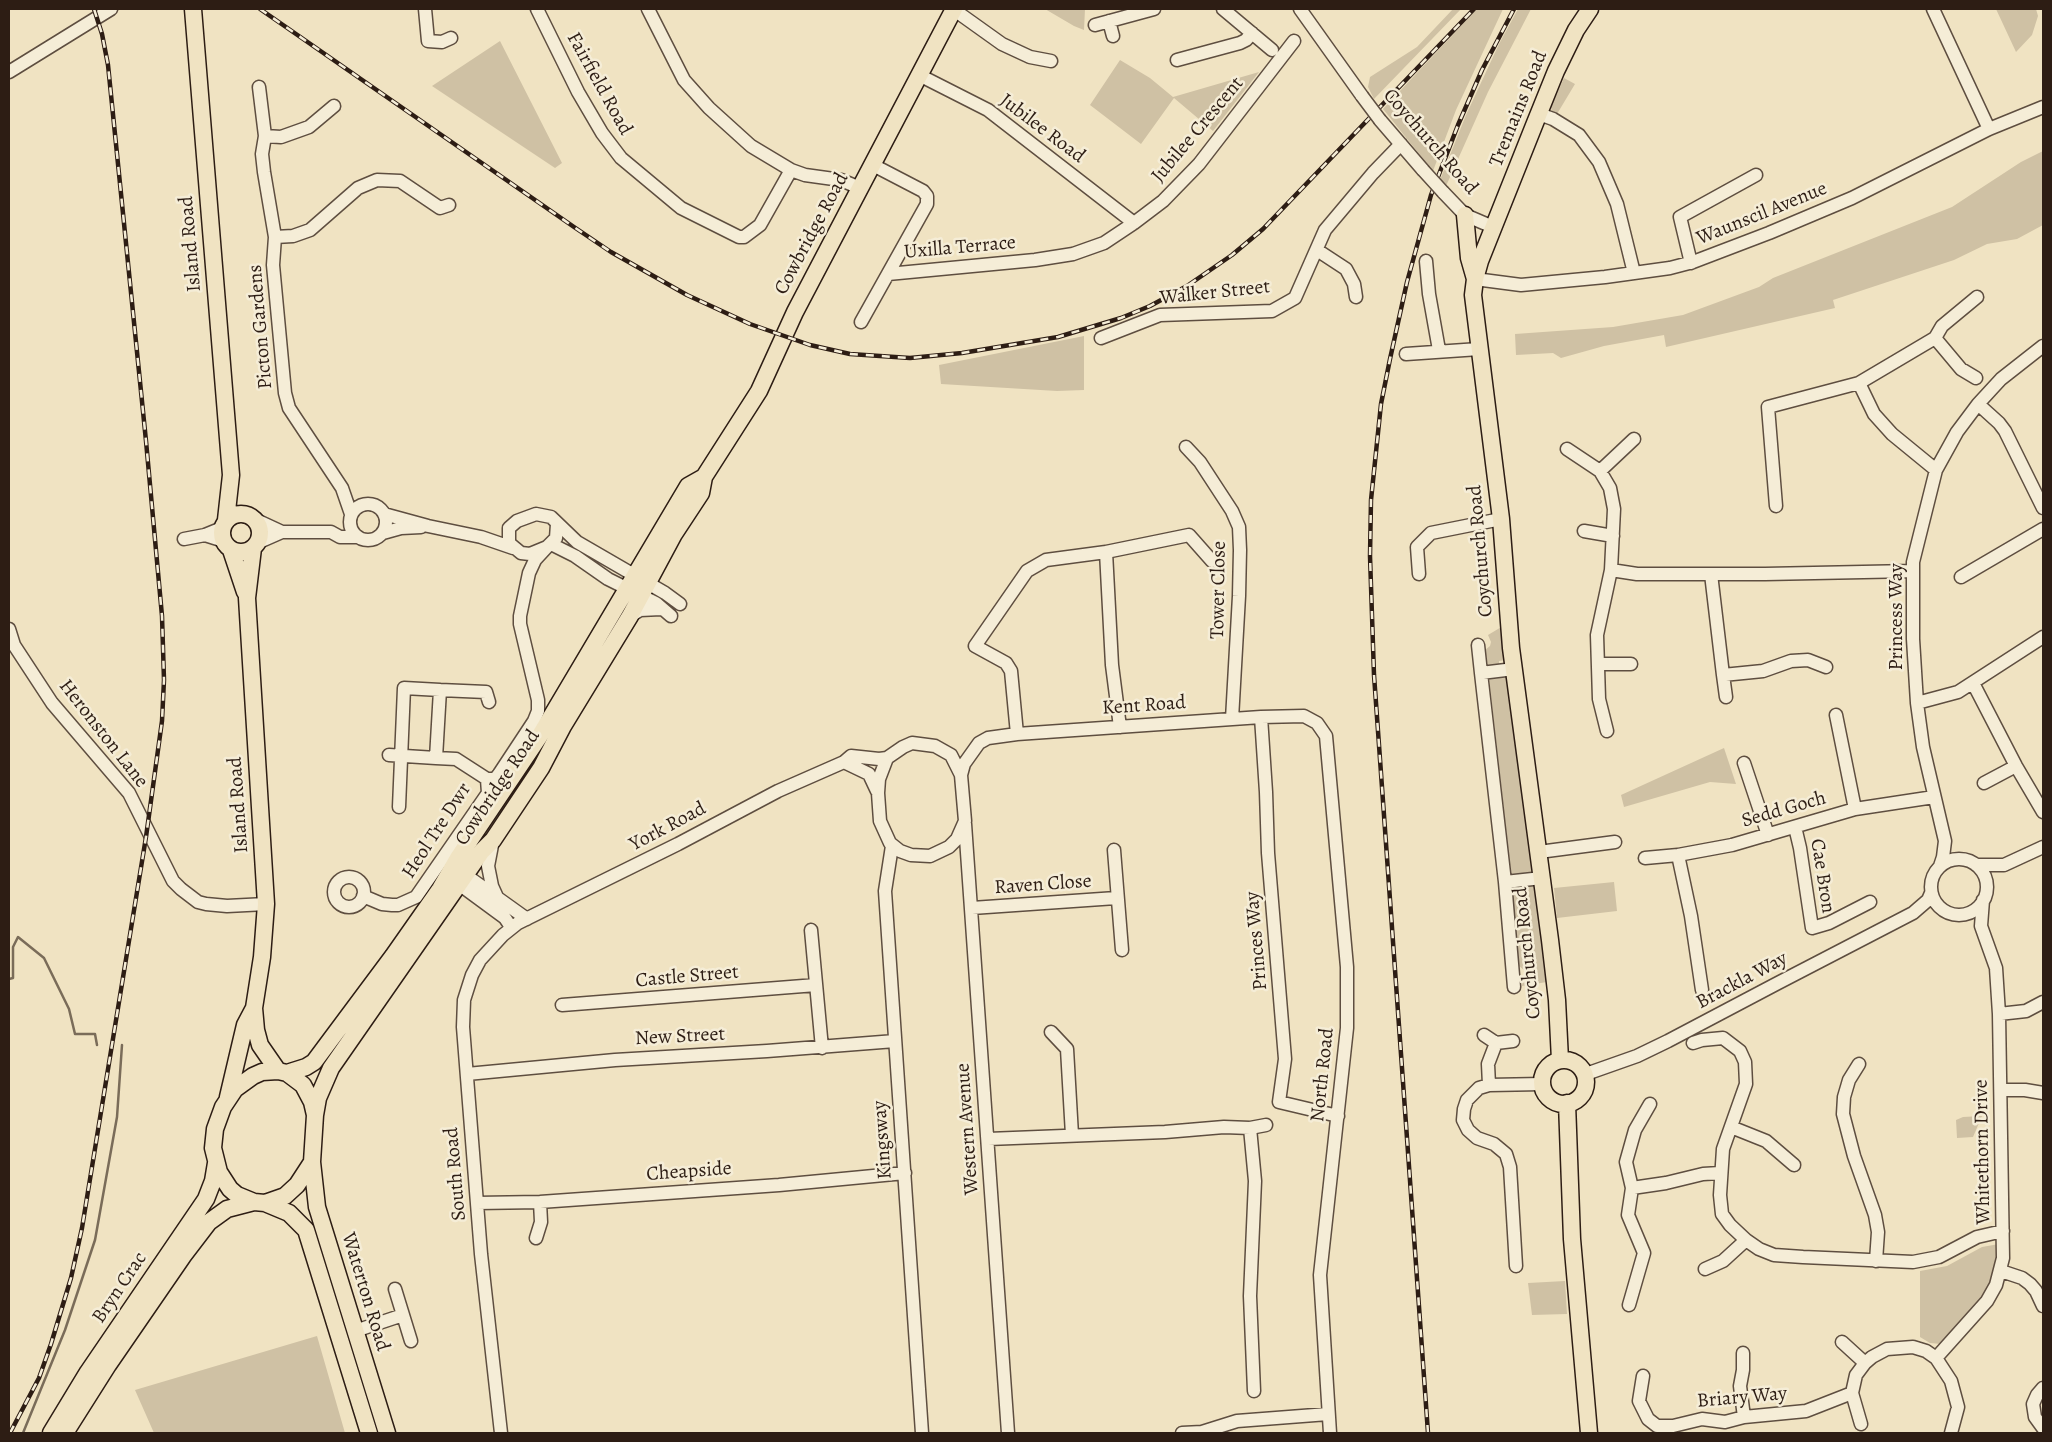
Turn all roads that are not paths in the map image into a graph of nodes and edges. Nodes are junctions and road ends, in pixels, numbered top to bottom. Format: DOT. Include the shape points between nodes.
graph roads {
  1 [pos="111,9"];
  2 [pos="193,9"];
  3 [pos="425,9"];
  4 [pos="537,9"];
  5 [pos="648,9"];
  6 [pos="954,9"];
  7 [pos="1154,9"];
  8 [pos="1223,9"];
  9 [pos="1300,9"];
  10 [pos="1590,9"];
  11 [pos="1933,9"];
  12 [pos="1109,21"];
  13 [pos="1095,25"];
  14 [pos="1252,33"];
  15 [pos="1113,36"];
  16 [pos="451,38"];
  17 [pos="1192,42"];
  18 [pos="1294,42"];
  19 [pos="1272,50"];
  20 [pos="1196,55"];
  21 [pos="1177,60"];
  22 [pos="1051,62"];
  23 [pos="9,72"];
  24 [pos="919,75"];
  25 [pos="246,90"];
  26 [pos="326,107"];
  27 [pos="2043,107"];
  28 [pos="1539,114"];
  29 [pos="1989,129"];
  30 [pos="265,136"];
  31 [pos="1400,144"];
  32 [pos="873,165"];
  33 [pos="791,170"];
  34 [pos="1756,175"];
  35 [pos="860,188"];
  36 [pos="444,210"];
  37 [pos="1465,215"];
  38 [pos="1134,224"];
  39 [pos="1493,227"];
  40 [pos="275,237"];
  41 [pos="1317,250"];
  42 [pos="1035,260"];
  43 [pos="1426,261"];
  44 [pos="1691,262"];
  45 [pos="1634,273"];
  46 [pos="888,274"];
  47 [pos="1475,279"];
  48 [pos="1356,297"];
  49 [pos="1977,297"];
  50 [pos="861,322"];
  51 [pos="1101,338"];
  52 [pos="1935,338"];
  53 [pos="2043,346"];
  54 [pos="1480,349"];
  55 [pos="1439,350"];
  56 [pos="1406,354"];
  57 [pos="1976,378"];
  58 [pos="1859,383"];
  59 [pos="1978,404"];
  60 [pos="1634,439"];
  61 [pos="1186,447"];
  62 [pos="1567,449"];
  63 [pos="1936,470"];
  64 [pos="1600,471"];
  65 [pos="231,475"];
  66 [pos="342,488"];
  67 [pos="362,504"];
  68 [pos="1776,506"];
  69 [pos="2043,508"];
  70 [pos="384,514"];
  71 [pos="249,516"];
  72 [pos="350,516"];
  73 [pos="1500,519"];
  74 [pos="557,524"];
  75 [pos="428,526"];
  76 [pos="509,528"];
  77 [pos="2043,529"];
  78 [pos="1584,531"];
  79 [pos="282,532"];
  80 [pos="331,532"];
  81 [pos="383,533"];
  82 [pos="226,535"];
  83 [pos="1613,536"];
  84 [pos="357,537"];
  85 [pos="482,537"];
  86 [pos="184,539"];
  87 [pos="255,545"];
  88 [pos="549,546"];
  89 [pos="517,551"];
  90 [pos="1106,552"];
  91 [pos="1212,561"];
  92 [pos="1611,570"];
  93 [pos="1912,570"];
  94 [pos="530,573"];
  95 [pos="1419,574"];
  96 [pos="1711,574"];
  97 [pos="1961,577"];
  98 [pos="637,586"];
  99 [pos="247,598"];
  100 [pos="680,604"];
  101 [pos="630,616"];
  102 [pos="9,629"];
  103 [pos="2043,637"];
  104 [pos="1478,645"];
  105 [pos="1599,664"];
  106 [pos="1631,664"];
  107 [pos="1826,667"];
  108 [pos="1514,669"];
  109 [pos="1481,673"];
  110 [pos="1723,675"];
  111 [pos="1973,683"];
  112 [pos="440,690"];
  113 [pos="1726,697"];
  114 [pos="489,702"];
  115 [pos="1917,703"];
  116 [pos="1836,715"];
  117 [pos="1261,717"];
  118 [pos="1232,719"];
  119 [pos="1317,723"];
  120 [pos="1120,727"];
  121 [pos="1607,731"];
  122 [pos="1017,734"];
  123 [pos="975,746"];
  124 [pos="943,750"];
  125 [pos="395,756"];
  126 [pos="436,758"];
  127 [pos="887,758"];
  128 [pos="844,762"];
  129 [pos="1744,762"];
  130 [pos="2016,766"];
  131 [pos="961,776"];
  132 [pos="487,779"];
  133 [pos="1984,783"];
  134 [pos="878,793"];
  135 [pos="1934,797"];
  136 [pos="399,807"];
  137 [pos="1855,809"];
  138 [pos="2043,810"];
  139 [pos="965,821"];
  140 [pos="1794,827"];
  141 [pos="1768,835"];
  142 [pos="493,840"];
  143 [pos="1945,841"];
  144 [pos="1615,842"];
  145 [pos="892,846"];
  146 [pos="2043,846"];
  147 [pos="1114,850"];
  148 [pos="1539,852"];
  149 [pos="1678,855"];
  150 [pos="1645,858"];
  151 [pos="1962,860"];
  152 [pos="1976,865"];
  153 [pos="2004,865"];
  154 [pos="1940,866"];
  155 [pos="456,875"];
  156 [pos="1542,878"];
  157 [pos="1505,882"];
  158 [pos="1987,885"];
  159 [pos="1931,893"];
  160 [pos="363,896"];
  161 [pos="497,897"];
  162 [pos="1116,898"];
  163 [pos="1983,900"];
  164 [pos="1870,902"];
  165 [pos="266,904"];
  166 [pos="972,908"];
  167 [pos="1913,913"];
  168 [pos="1953,914"];
  169 [pos="526,919"];
  170 [pos="1980,926"];
  171 [pos="511,928"];
  172 [pos="811,930"];
  173 [pos="1122,950"];
  174 [pos="1517,980"];
  175 [pos="816,984"];
  176 [pos="1702,990"];
  177 [pos="2043,1002"];
  178 [pos="562,1005"];
  179 [pos="254,1008"];
  180 [pos="1999,1014"];
  181 [pos="1051,1032"];
  182 [pos="1484,1035"];
  183 [pos="895,1041"];
  184 [pos="1512,1041"];
  185 [pos="1496,1043"];
  186 [pos="1693,1043"];
  187 [pos="822,1048"];
  188 [pos="1560,1060"];
  189 [pos="1859,1064"];
  190 [pos="282,1072"];
  191 [pos="467,1074"];
  192 [pos="1586,1074"];
  193 [pos="1542,1084"];
  194 [pos="1490,1085"];
  195 [pos="2001,1090"];
  196 [pos="2043,1093"];
  197 [pos="228,1097"];
  198 [pos="1567,1103"];
  199 [pos="1650,1104"];
  200 [pos="315,1115"];
  201 [pos="1338,1116"];
  202 [pos="1266,1125"];
  203 [pos="1731,1127"];
  204 [pos="1250,1128"];
  205 [pos="1072,1135"];
  206 [pos="988,1139"];
  207 [pos="312,1162"];
  208 [pos="216,1163"];
  209 [pos="1794,1165"];
  210 [pos="905,1173"];
  211 [pos="1720,1173"];
  212 [pos="1632,1188"];
  213 [pos="260,1202"];
  214 [pos="540,1202"];
  215 [pos="477,1203"];
  216 [pos="2003,1231"];
  217 [pos="536,1238"];
  218 [pos="1746,1240"];
  219 [pos="1876,1261"];
  220 [pos="1516,1266"];
  221 [pos="1705,1269"];
  222 [pos="2001,1271"];
  223 [pos="395,1289"];
  224 [pos="1629,1305"];
  225 [pos="2043,1306"];
  226 [pos="403,1315"];
  227 [pos="355,1331"];
  228 [pos="411,1341"];
  229 [pos="1842,1342"];
  230 [pos="1743,1354"];
  231 [pos="1936,1358"];
  232 [pos="1865,1363"];
  233 [pos="1643,1376"];
  234 [pos="2043,1388"];
  235 [pos="1254,1391"];
  236 [pos="1852,1393"];
  237 [pos="1328,1414"];
  238 [pos="1744,1417"];
  239 [pos="1861,1424"];
  240 [pos="2043,1428"];
  241 [pos="51,1433"];
  242 [pos="65,1433"];
  243 [pos="368,1433"];
  244 [pos="387,1433"];
  245 [pos="501,1433"];
  246 [pos="922,1433"];
  247 [pos="1008,1433"];
  248 [pos="1182,1433"];
  249 [pos="1330,1433"];
  250 [pos="1589,1433"];
  251 [pos="1951,1433"];
  1 -- 23 [label="street"];
  2 -- 65 [label="main road, Island Road"];
  3 -- 16 [label="street" via="428,41 442,42"];
  4 -- 33 [label="street, Fairfield Road" via="602,133 621,158 681,208 739,238 744,237 760,225"];
  5 -- 33 [label="street" via="684,80 751,146"];
  6 -- 22 [label="street" via="1002,44 1030,57"];
  6 -- 24 [label="main road, Cowbridge Road"];
  7 -- 12 [label="street"];
  8 -- 14 [label="street"];
  9 -- 31 [label="street, Coychurch Road, bridge"];
  10 -- 28 [label="main road, Tremains Road" via="1556,71"];
  11 -- 29 [label="street"];
  12 -- 13 [label="street"];
  12 -- 15 [label="street"];
  14 -- 19 [label="street"];
  14 -- 20 [label="street" via="1240,43"];
  17 -- 20 [label="street"];
  18 -- 38 [label="street, Jubilee Crescent" via="1199,164"];
  20 -- 21 [label="street"];
  24 -- 32 [label="main road, Cowbridge Road"];
  24 -- 38 [label="street, Jubilee Road" via="988,110"];
  25 -- 30 [label="street, Picton Gardens" via="262,86"];
  26 -- 30 [label="street" via="310,127 280,137"];
  27 -- 29 [label="street, Waunscil Avenue"];
  28 -- 39 [label="main road, Tremains Road"];
  28 -- 45 [label="street" via="1553,118 1579,135 1599,162 1612,188"];
  29 -- 44 [label="street, Waunscil Avenue" via="1852,198 1769,234"];
  30 -- 40 [label="street, Picton Gardens" via="262,154"];
  31 -- 37 [label="street, Coychurch Road, bridge"];
  31 -- 41 [label="street, Walker Street" via="1326,230"];
  32 -- 35 [label="main road, Cowbridge Road"];
  32 -- 46 [label="street, Uxilla Terrace" via="927,196 927,204"];
  33 -- 35 [label="street" via="841,180"];
  34 -- 44 [label="street" via="1680,217"];
  35 -- 98 [label="main road, Cowbridge Road" via="759,391 704,476 688,485"];
  36 -- 40 [label="street, Picton Gardens" via="400,181 378,180 358,188 310,230 293,236"];
  37 -- 39 [label="street, Coychurch Road"];
  37 -- 47 [label="main road" via="1469,258"];
  38 -- 42 [label="street, Jubilee Crescent" via="1104,243 1073,254"];
  39 -- 47 [label="main road, Coychurch Road"];
  40 -- 66 [label="street, Picton Gardens" via="274,265 289,408"];
  41 -- 48 [label="street" via="1346,269"];
  41 -- 51 [label="street, Walker Street" via="1296,298 1272,311 1160,315"];
  42 -- 46 [label="street, Uxilla Terrace"];
  43 -- 55 [label="street"];
  44 -- 45 [label="street, Waunscil Avenue"];
  45 -- 47 [label="street, Waunscil Avenue" via="1522,285"];
  46 -- 50 [label="street, Uxilla Terrace"];
  47 -- 54 [label="main road, Coychurch Road"];
  49 -- 52 [label="street" via="1942,326"];
  52 -- 57 [label="street" via="1961,369"];
  52 -- 58 [label="street"];
  53 -- 59 [label="street, Princess Way" via="2002,379"];
  54 -- 55 [label="street"];
  54 -- 73 [label="main road, Coychurch Road"];
  55 -- 56 [label="street"];
  58 -- 63 [label="street" via="1874,414 1892,434"];
  58 -- 68 [label="street" via="1768,407"];
  59 -- 63 [label="street, Princess Way" via="1956,432"];
  59 -- 69 [label="street" via="2005,431"];
  60 -- 64 [label="street"];
  61 -- 118 [label="street, Tower Close" via="1200,462 1239,527 1239,596"];
  62 -- 64 [label="street"];
  63 -- 93 [label="street, Princess Way"];
  64 -- 83 [label="street" via="1610,488 1613,502"];
  65 -- 71 [label="main road"];
  65 -- 82 [label="main road"];
  66 -- 67 [label="street, Picton Gardens"];
  66 -- 72 [label="street, Picton Gardens"];
  67 -- 70 [label="street" via="377,506"];
  67 -- 72 [label="street"];
  70 -- 75 [label="street"];
  70 -- 81 [label="street"];
  71 -- 79 [label="street"];
  71 -- 82 [label="main road" via="236,514"];
  71 -- 87 [label="main road" via="260,529"];
  72 -- 80 [label="street"];
  72 -- 84 [label="street" via="352,532"];
  73 -- 95 [label="street" via="1431,533 1417,546"];
  73 -- 108 [label="main road, Coychurch Road"];
  74 -- 76 [label="street" via="551,517 536,514 516,521"];
  74 -- 88 [label="street" via="556,538"];
  74 -- 98 [label="street"];
  75 -- 81 [label="street"];
  75 -- 85 [label="street"];
  76 -- 85 [label="street"];
  76 -- 89 [label="street" via="509,543"];
  77 -- 97 [label="street"];
  78 -- 83 [label="street"];
  79 -- 80 [label="street"];
  79 -- 87 [label="street"];
  80 -- 84 [label="street" via="340,537"];
  81 -- 84 [label="street" via="368,540"];
  82 -- 86 [label="street"];
  82 -- 87 [label="main road" via="244,552"];
  82 -- 99 [label="main road"];
  83 -- 92 [label="street"];
  85 -- 89 [label="street"];
  87 -- 99 [label="main road"];
  88 -- 89 [label="street" via="530,554"];
  88 -- 94 [label="street, Heol Tre Dwr" via="535,560"];
  88 -- 98 [label="street" via="575,556 608,579"];
  89 -- 94 [label="street"];
  90 -- 91 [label="street" via="1189,535"];
  90 -- 120 [label="street" via="1112,665"];
  90 -- 122 [label="street" via="1046,560 1027,571 975,646 1006,663 1011,671"];
  92 -- 96 [label="street" via="1636,574"];
  92 -- 105 [label="street" via="1597,634"];
  93 -- 96 [label="street"];
  93 -- 115 [label="street, Princess Way"];
  94 -- 132 [label="street, Heol Tre Dwr" via="520,624 538,711 499,774 495,779"];
  96 -- 110 [label="street"];
  98 -- 100 [label="street"];
  98 -- 101 [label="main road, Cowbridge Road"];
  98 -- 101 [label="street" via="666,612 640,610"];
  98 -- 155 [label="main road, Cowbridge Road" via="539,737"];
  99 -- 165 [label="main road, Island Road"];
  101 -- 142 [label="main road, Cowbridge Road" via="540,768"];
  102 -- 165 [label="street, Heronston Lane" via="14,645 52,703 129,793 173,881 198,902 206,904"];
  103 -- 111 [label="street"];
  104 -- 109 [label="street"];
  105 -- 106 [label="street"];
  105 -- 121 [label="street" via="1600,699"];
  107 -- 110 [label="street" via="1808,660 1791,661 1763,671"];
  108 -- 109 [label="street"];
  108 -- 148 [label="main road, Coychurch Road"];
  109 -- 157 [label="street"];
  110 -- 113 [label="street"];
  111 -- 115 [label="street" via="1951,695"];
  111 -- 130 [label="street"];
  112 -- 114 [label="street" via="486,692"];
  112 -- 125 [label="street" via="404,688"];
  112 -- 126 [label="street"];
  115 -- 135 [label="street, Princess Way"];
  116 -- 137 [label="street"];
  117 -- 118 [label="street, Kent Road"];
  117 -- 119 [label="street, Kent Road" via="1304,716"];
  117 -- 201 [label="street, Princes Way" via="1268,853 1285,1059 1280,1102"];
  118 -- 120 [label="street, Kent Road"];
  119 -- 201 [label="street, North Road" via="1326,736 1347,967 1347,1028"];
  120 -- 122 [label="street, Kent Road"];
  122 -- 123 [label="street, Kent Road" via="988,738"];
  123 -- 124 [label="street, Kent Road"];
  123 -- 131 [label="street"];
  124 -- 127 [label="street" via="912,743"];
  124 -- 131 [label="street" via="956,762"];
  125 -- 126 [label="street"];
  125 -- 136 [label="street"];
  126 -- 132 [label="street" via="456,759"];
  127 -- 128 [label="street, York Road" via="851,756"];
  127 -- 134 [label="street" via="879,779"];
  128 -- 134 [label="street" via="869,774"];
  128 -- 169 [label="street, York Road" via="778,790 678,844"];
  129 -- 141 [label="street"];
  130 -- 133 [label="street"];
  130 -- 138 [label="street"];
  131 -- 139 [label="street"];
  132 -- 160 [label="street, Heol Tre Dwr" via="488,793 416,897 392,905"];
  134 -- 145 [label="street" via="882,829"];
  135 -- 137 [label="street, Sedd Goch"];
  135 -- 143 [label="street, Princess Way"];
  137 -- 140 [label="street, Sedd Goch"];
  139 -- 145 [label="street" via="962,831 949,847 930,856 911,855"];
  139 -- 166 [label="street, Western Avenue"];
  140 -- 141 [label="street, Sedd Goch"];
  140 -- 164 [label="street, Cae Bron" via="1812,928 1829,924"];
  141 -- 149 [label="street, Sedd Goch"];
  142 -- 155 [label="main road, Cowbridge Road"];
  142 -- 161 [label="street" via="488,866"];
  143 -- 151 [label="street, Princess Way"];
  143 -- 154 [label="street, Princess Way"];
  144 -- 148 [label="street"];
  145 -- 183 [label="street, Kingsway" via="885,891"];
  146 -- 153 [label="street"];
  147 -- 162 [label="street, Raven Close"];
  148 -- 156 [label="main road, Coychurch Road"];
  149 -- 150 [label="street, Sedd Goch"];
  149 -- 176 [label="street"];
  151 -- 152 [label="street"];
  151 -- 154 [label="street"];
  152 -- 153 [label="street"];
  152 -- 158 [label="street" via="1984,874"];
  153 -- 158 [label="street"];
  154 -- 159 [label="street" via="1931,883"];
  155 -- 161 [label="street"];
  155 -- 171 [label="street" via="505,918"];
  155 -- 190 [label="main road, Cowbridge Road" via="322,1052 306,1067"];
  155 -- 200 [label="main road, Cowbridge Road" via="331,1068 318,1098"];
  156 -- 157 [label="street"];
  156 -- 188 [label="main road, Coychurch Road" via="1557,1000"];
  157 -- 174 [label="street"];
  158 -- 163 [label="street"];
  159 -- 167 [label="street, Brackla Way"];
  159 -- 168 [label="street" via="1935,902"];
  161 -- 169 [label="street"];
  162 -- 166 [label="street, Raven Close"];
  162 -- 173 [label="street, Raven Close"];
  163 -- 168 [label="street" via="1971,913"];
  163 -- 170 [label="street, Whitethorn Drive"];
  165 -- 179 [label="main road, Island Road"];
  166 -- 206 [label="street, Western Avenue"];
  167 -- 168 [label="street, Brackla Way"];
  167 -- 192 [label="street, Brackla Way" via="1668,1041"];
  168 -- 170 [label="street"];
  169 -- 171 [label="street, York Road"];
  170 -- 180 [label="street, Whitethorn Drive" via="1996,968"];
  171 -- 191 [label="street, South Road" via="480,960 464,1000"];
  172 -- 175 [label="street"];
  175 -- 178 [label="street, Castle Street"];
  175 -- 187 [label="street"];
  177 -- 180 [label="street" via="2026,1010"];
  179 -- 190 [label="main road" via="260,1045"];
  179 -- 197 [label="main road" via="245,1025"];
  180 -- 195 [label="street, Whitethorn Drive"];
  181 -- 205 [label="street" via="1067,1049"];
  182 -- 185 [label="street"];
  183 -- 187 [label="street, New Street"];
  183 -- 210 [label="street, Kingsway"];
  184 -- 185 [label="street"];
  185 -- 194 [label="street" via="1488,1064"];
  186 -- 203 [label="street" via="1723,1038 1740,1051 1745,1062 1746,1084"];
  187 -- 191 [label="street, New Street" via="616,1060"];
  188 -- 192 [label="main road" via="1574,1062"];
  188 -- 193 [label="main road" via="1547,1068"];
  189 -- 219 [label="street" via="1844,1097 1843,1114 1875,1214 1878,1232"];
  190 -- 197 [label="main road" via="262,1072 253,1076"];
  190 -- 200 [label="main road" via="307,1091"];
  191 -- 215 [label="street, South Road"];
  192 -- 198 [label="main road" via="1587,1084 1583,1093"];
  193 -- 194 [label="street"];
  193 -- 198 [label="main road" via="1550,1099"];
  194 -- 220 [label="street" via="1479,1088 1467,1100 1463,1120 1472,1135 1494,1144 1506,1154 1510,1167"];
  195 -- 196 [label="street"];
  195 -- 216 [label="street, Whitethorn Drive"];
  197 -- 208 [label="main road" via="215,1129 213,1148"];
  198 -- 250 [label="main road" via="1572,1239"];
  199 -- 212 [label="street" via="1635,1130 1626,1162"];
  200 -- 207 [label="main road"];
  201 -- 237 [label="street, North Road" via="1320,1275"];
  202 -- 204 [label="street"];
  203 -- 209 [label="street" via="1766,1141"];
  203 -- 211 [label="street"];
  204 -- 205 [label="street"];
  204 -- 235 [label="street" via="1255,1181 1250,1296"];
  205 -- 206 [label="street"];
  206 -- 247 [label="street, Western Avenue"];
  207 -- 213 [label="main road" via="290,1191 275,1200"];
  207 -- 227 [label="main road, Waterton Road" via="317,1207"];
  208 -- 213 [label="main road" via="230,1189 237,1195"];
  208 -- 241 [label="main road, Bryn Crac" via="206,1199 88,1372"];
  210 -- 214 [label="street, Cheapside"];
  210 -- 246 [label="street, Kingsway"];
  211 -- 212 [label="street"];
  211 -- 218 [label="street" via="1722,1214"];
  212 -- 224 [label="street" via="1628,1215 1644,1253"];
  213 -- 242 [label="main road, Bryn Crac" via="227,1209 209,1222 108,1365"];
  213 -- 243 [label="main road, Waterton Road" via="289,1213 306,1230"];
  214 -- 215 [label="street, Cheapside"];
  214 -- 217 [label="street" via="541,1222"];
  215 -- 245 [label="street, South Road"];
  216 -- 219 [label="street" via="1977,1237 1927,1260"];
  216 -- 222 [label="street, Whitethorn Drive"];
  218 -- 219 [label="street" via="1774,1255"];
  218 -- 221 [label="street" via="1723,1261"];
  222 -- 225 [label="street" via="2030,1284"];
  222 -- 231 [label="street, Whitethorn Drive" via="1987,1301"];
  223 -- 226 [label="street"];
  226 -- 227 [label="street"];
  226 -- 228 [label="street"];
  227 -- 244 [label="main road, Waterton Road"];
  229 -- 232 [label="street"];
  230 -- 238 [label="street" via="1740,1386"];
  231 -- 232 [label="street" via="1919,1349 1902,1347 1887,1349"];
  231 -- 251 [label="street" via="1956,1395 1958,1410"];
  232 -- 236 [label="street" via="1856,1375"];
  233 -- 238 [label="street, Briary Way" via="1639,1401 1648,1419 1657,1426 1702,1419 1724,1422"];
  234 -- 240 [label="street" via="2033,1404 2035,1416"];
  236 -- 238 [label="street, Briary Way" via="1806,1412"];
  236 -- 239 [label="street"];
  237 -- 248 [label="street" via="1237,1421 1202,1432"];
  237 -- 249 [label="street, North Road"];
}
